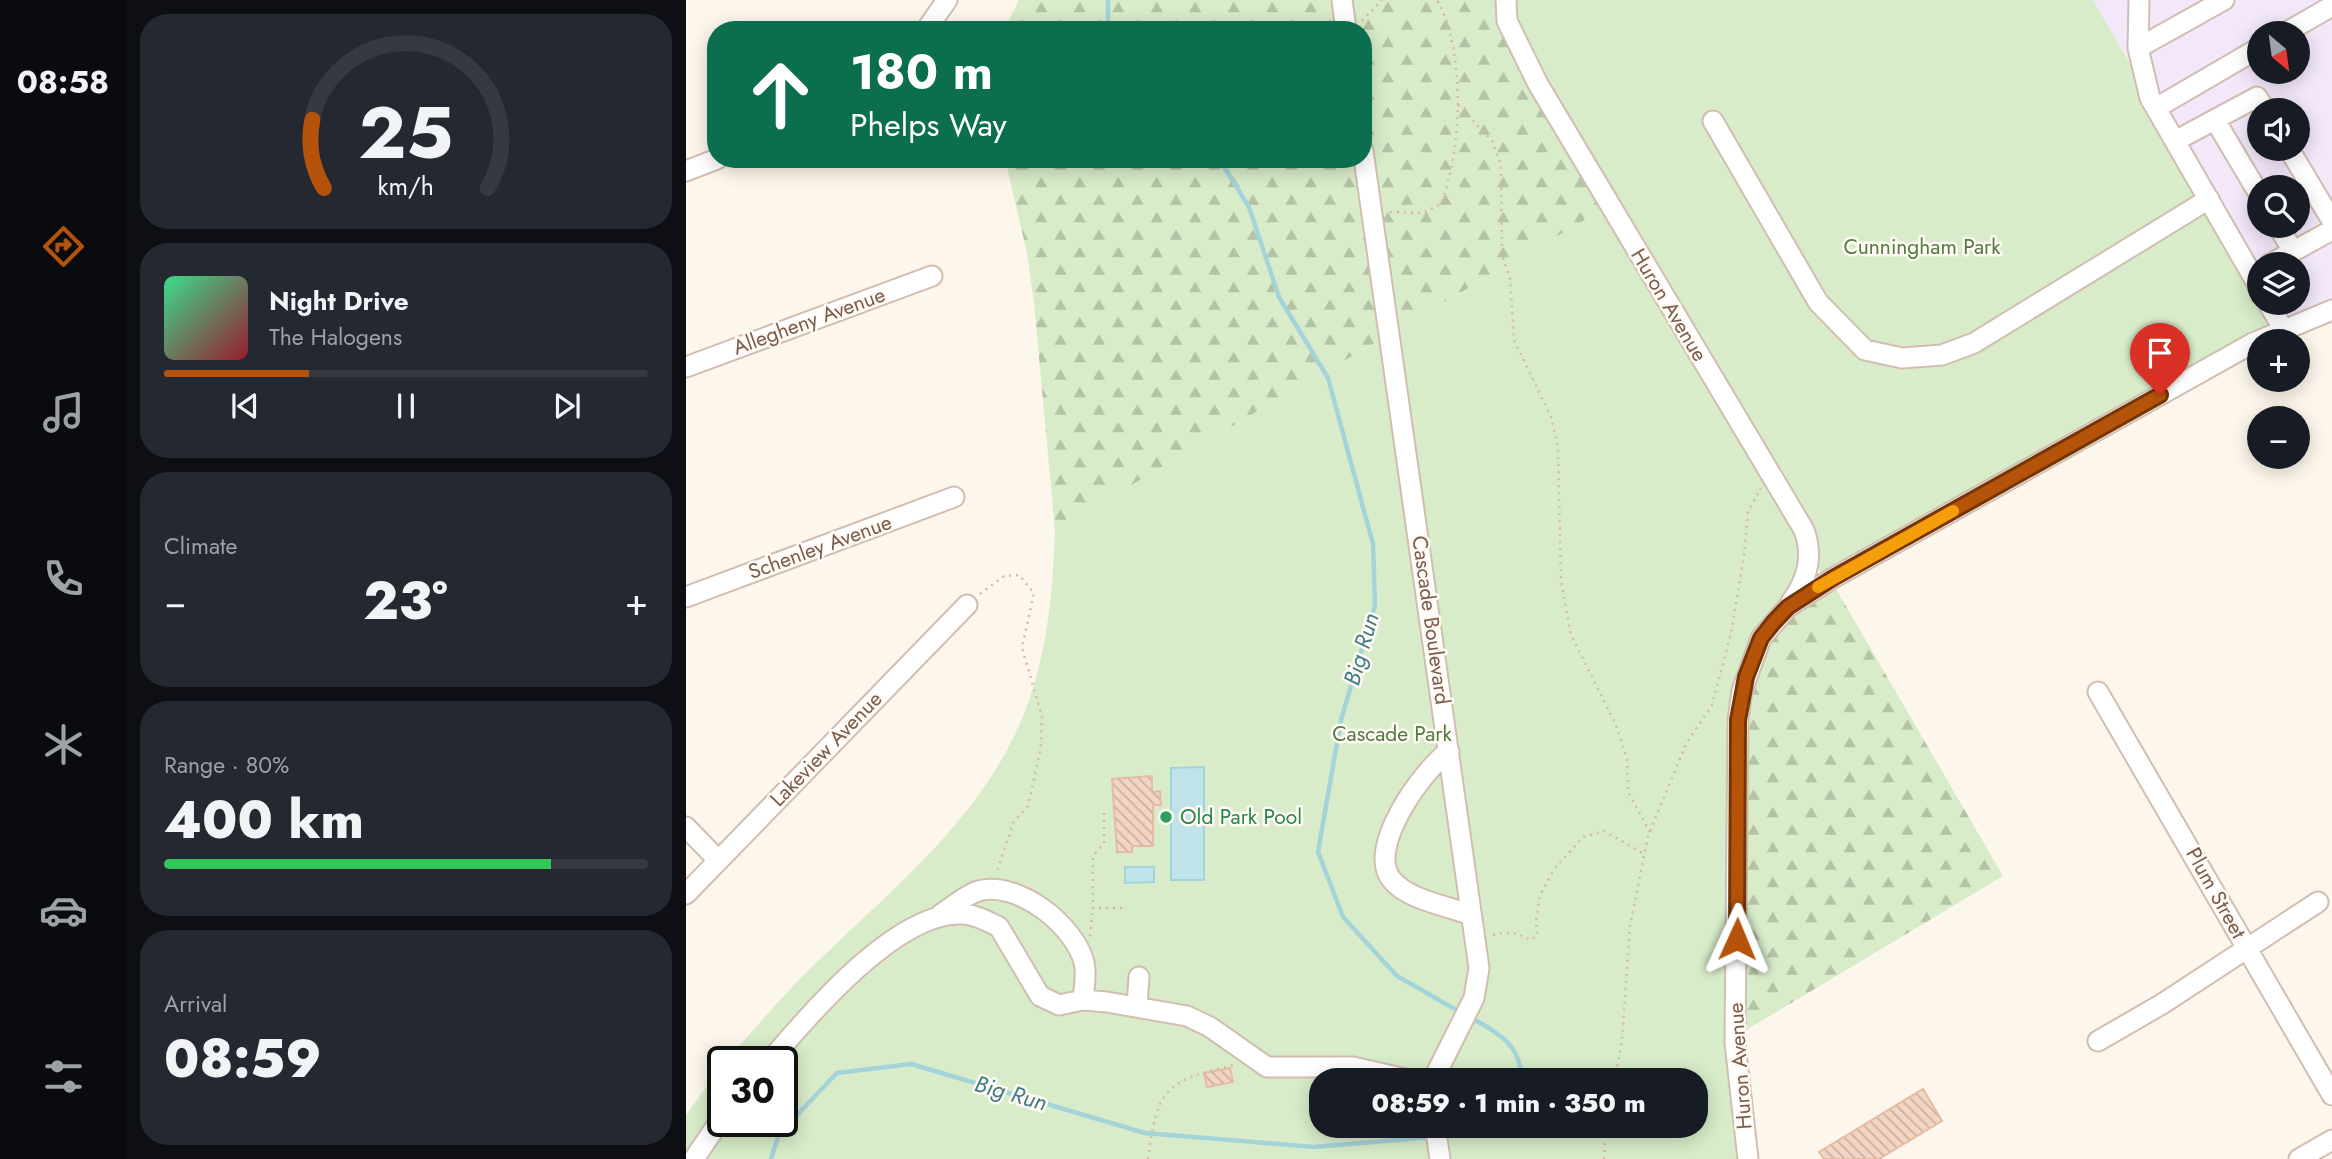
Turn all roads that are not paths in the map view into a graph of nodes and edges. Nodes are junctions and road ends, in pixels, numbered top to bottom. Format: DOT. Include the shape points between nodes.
graph roads {
  1 [pos="947,0"];
  2 [pos="1342,0"];
  3 [pos="1506,0"];
  4 [pos="2139,0"];
  5 [pos="2224,0"];
  6 [pos="2332,6"];
  7 [pos="932,21"];
  8 [pos="1345,21"];
  9 [pos="2306,21"];
  10 [pos="2138,48"];
  11 [pos="2247,55"];
  12 [pos="2247,102"];
  13 [pos="2156,108"];
  14 [pos="2215,120"];
  15 [pos="1713,121"];
  16 [pos="2175,141"];
  17 [pos="2295,161"];
  18 [pos="707,163"];
  19 [pos="1366,168"];
  20 [pos="686,171"];
  21 [pos="2248,175"];
  22 [pos="2209,199"];
  23 [pos="2332,221"];
  24 [pos="2332,230"];
  25 [pos="2285,238"];
  26 [pos="2293,251"];
  27 [pos="2247,261"];
  28 [pos="932,276"];
  29 [pos="2332,310"];
  30 [pos="2289,329"];
  31 [pos="2247,346"];
  32 [pos="686,366"];
  33 [pos="954,497"];
  34 [pos="1810,551"];
  35 [pos="1834,577"];
  36 [pos="686,597"];
  37 [pos="967,605"];
  38 [pos="1786,609"];
  39 [pos="2098,692"];
  40 [pos="1449,751"];
  41 [pos="686,827"];
  42 [pos="718,860"];
  43 [pos="686,894"];
  44 [pos="2318,902"];
  45 [pos="1471,915"];
  46 [pos="925,923"];
  47 [pos="2247,950"];
  48 [pos="1139,977"];
  49 [pos="1083,1000"];
  50 [pos="1137,1005"];
  51 [pos="2098,1041"];
  52 [pos="784,1046"];
  53 [pos="1353,1068"];
  54 [pos="1438,1068"];
  55 [pos="2332,1095"];
  56 [pos="709,1137"];
  57 [pos="1437,1138"];
  58 [pos="2332,1140"];
  59 [pos="694,1159"];
  60 [pos="1440,1159"];
  61 [pos="1748,1159"];
  62 [pos="2299,1159"];
  1 -- 7 [label="street"];
  2 -- 8 [label="street"];
  3 -- 34 [label="street, Huron Avenue" via="1507,20 1538,85 1774,477 1804,530"];
  4 -- 10 [label="street"];
  5 -- 10 [label="street"];
  6 -- 9 [label="street"];
  10 -- 13 [label="street"];
  11 -- 13 [label="street"];
  12 -- 14 [label="street"];
  13 -- 16 [label="street"];
  14 -- 16 [label="street"];
  14 -- 21 [label="street"];
  15 -- 22 [label="street" via="1818,302 1865,350 1902,358 1942,355 1974,343"];
  16 -- 22 [label="street"];
  17 -- 23 [label="street"];
  18 -- 20 [label="street"];
  19 -- 40 [label="street, Cascade Boulevard"];
  22 -- 27 [label="street"];
  24 -- 26 [label="street"];
  25 -- 26 [label="street"];
  28 -- 32 [label="street, Allegheny Avenue"];
  29 -- 30 [label="street, Huron Avenue"];
  31 -- 35 [label="street, Huron Avenue"];
  33 -- 36 [label="street, Schenley Avenue"];
  34 -- 35 [label="street" via="1817,570"];
  34 -- 38 [label="street, Huron Avenue" via="1804,582"];
  35 -- 38 [label="street, Huron Avenue"];
  37 -- 42 [label="street, Lakeview Avenue"];
  38 -- 61 [label="street, Huron Avenue" via="1761,638 1749,663 1738,720 1735,1043"];
  39 -- 47 [label="street, Plum Street"];
  40 -- 45 [label="street, Cascade Boulevard"];
  40 -- 45 [label="street" via="1434,761 1400,813 1386,845 1384,866 1392,881 1409,892"];
  41 -- 42 [label="street"];
  42 -- 43 [label="street, Lakeview Avenue"];
  44 -- 47 [label="street"];
  45 -- 54 [label="street, Cascade Boulevard" via="1479,968 1474,998"];
  46 -- 49 [label="street" via="961,914 999,927 1040,996 1059,1005"];
  46 -- 49 [label="street" via="978,891 1021,896 1041,906 1080,951 1085,975"];
  46 -- 52 [label="street" via="873,954 847,976"];
  47 -- 51 [label="street"];
  47 -- 55 [label="street, Plum Street"];
  48 -- 50 [label="street"];
  49 -- 50 [label="street"];
  50 -- 53 [label="street" via="1187,1016 1210,1027 1267,1068"];
  56 -- 59 [label="street"];
  57 -- 60 [label="street"];
  58 -- 62 [label="street"];
}
